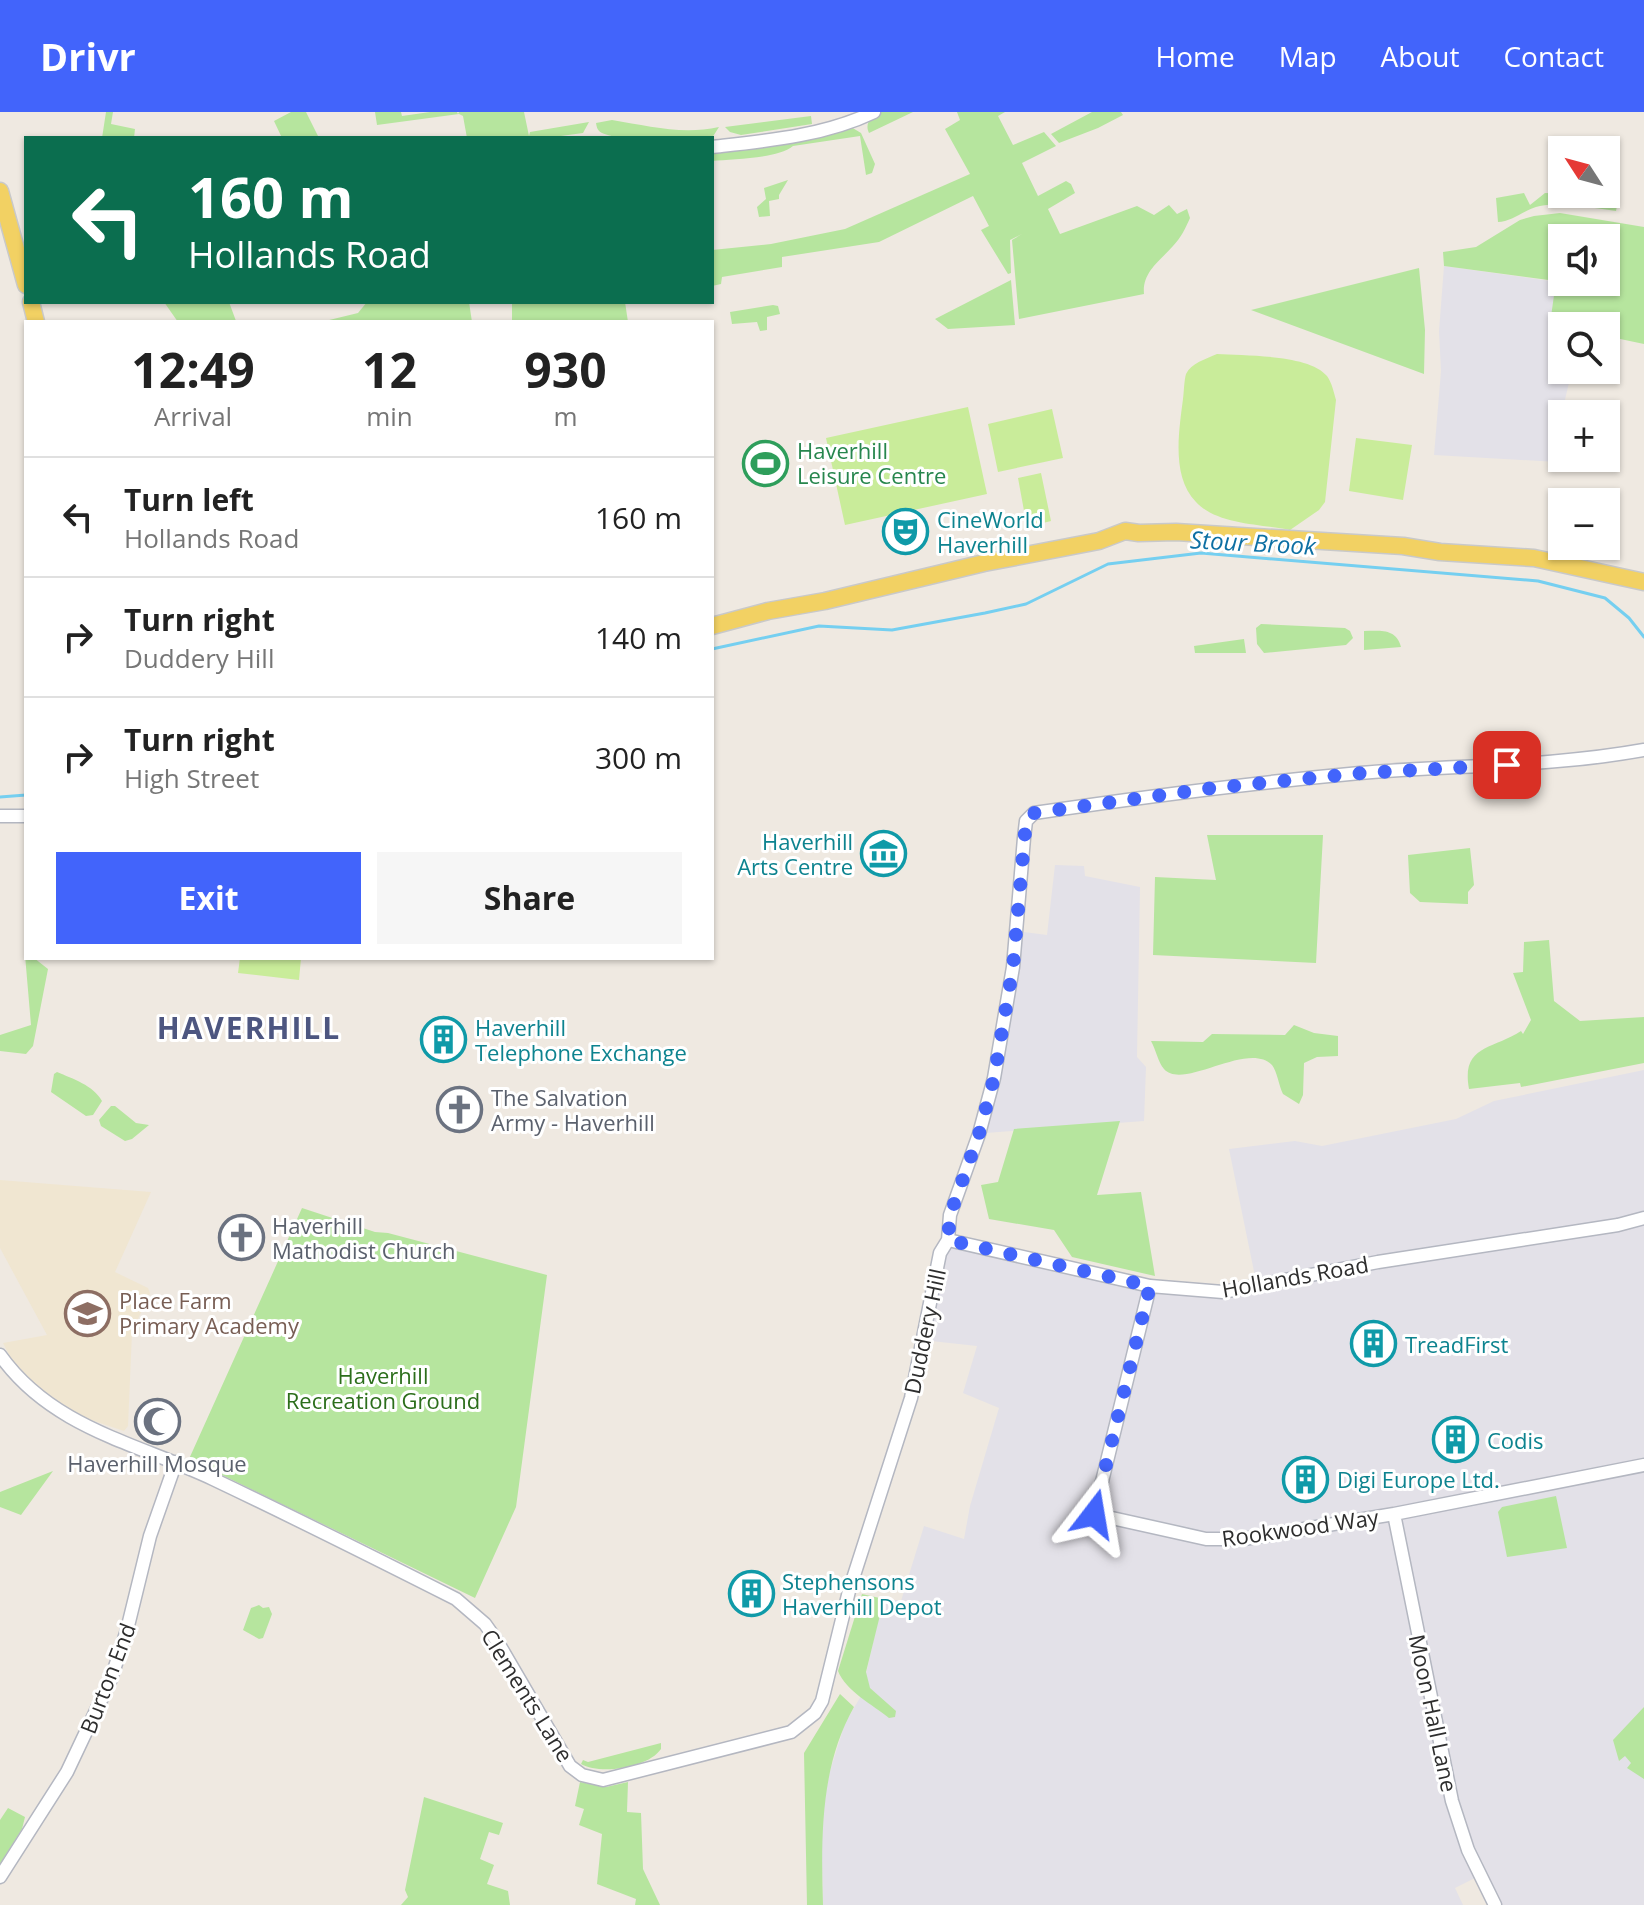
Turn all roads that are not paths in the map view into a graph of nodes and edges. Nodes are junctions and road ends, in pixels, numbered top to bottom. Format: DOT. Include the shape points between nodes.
graph roads {
  1 [pos="874,112"];
  2 [pos="714,147"];
  3 [pos="0,191"];
  4 [pos="20,241"];
  5 [pos="24,270"];
  6 [pos="1644,582"];
  7 [pos="714,625"];
  8 [pos="1644,750"];
  9 [pos="0,816"];
  10 [pos="24,816"];
  11 [pos="1644,1218"];
  12 [pos="948,1240"];
  13 [pos="1150,1286"];
  14 [pos="0,1355"];
  15 [pos="176,1462"];
  16 [pos="1644,1465"];
  17 [pos="1394,1514"];
  18 [pos="791,1732"];
  19 [pos="0,1877"];
  20 [pos="1495,1905"];
  1 -- 2 [label="street" via="816,132"];
  3 -- 4 [label="main road"];
  4 -- 5 [label="main road"];
  6 -- 7 [label="main road" via="1534,558 1424,547 1125,531"];
  8 -- 12 [label="street, Duddery Hill" via="1535,764 1213,788 1034,813 1026,821 1013,967 994,1078 950,1215"];
  9 -- 10 [label="street"];
  11 -- 13 [label="street, Hollands Road" via="1236,1290"];
  12 -- 13 [label="street, Hollands Road"];
  12 -- 18 [label="street, Duddery Hill" via="940,1253 911,1398 849,1591 822,1701"];
  13 -- 17 [label="street, Rookwood Way" via="1094,1514 1206,1539 1244,1539"];
  14 -- 15 [label="street, Clements Lane" via="14,1374 62,1414"];
  15 -- 18 [label="street, Clements Lane" via="456,1599 485,1624 556,1746 582,1775 603,1780"];
  15 -- 19 [label="street, Burton End" via="111,1679 67,1772"];
  16 -- 17 [label="street, Rookwood Way"];
  17 -- 20 [label="street, Moon Hall Lane" via="1452,1801"];
}
